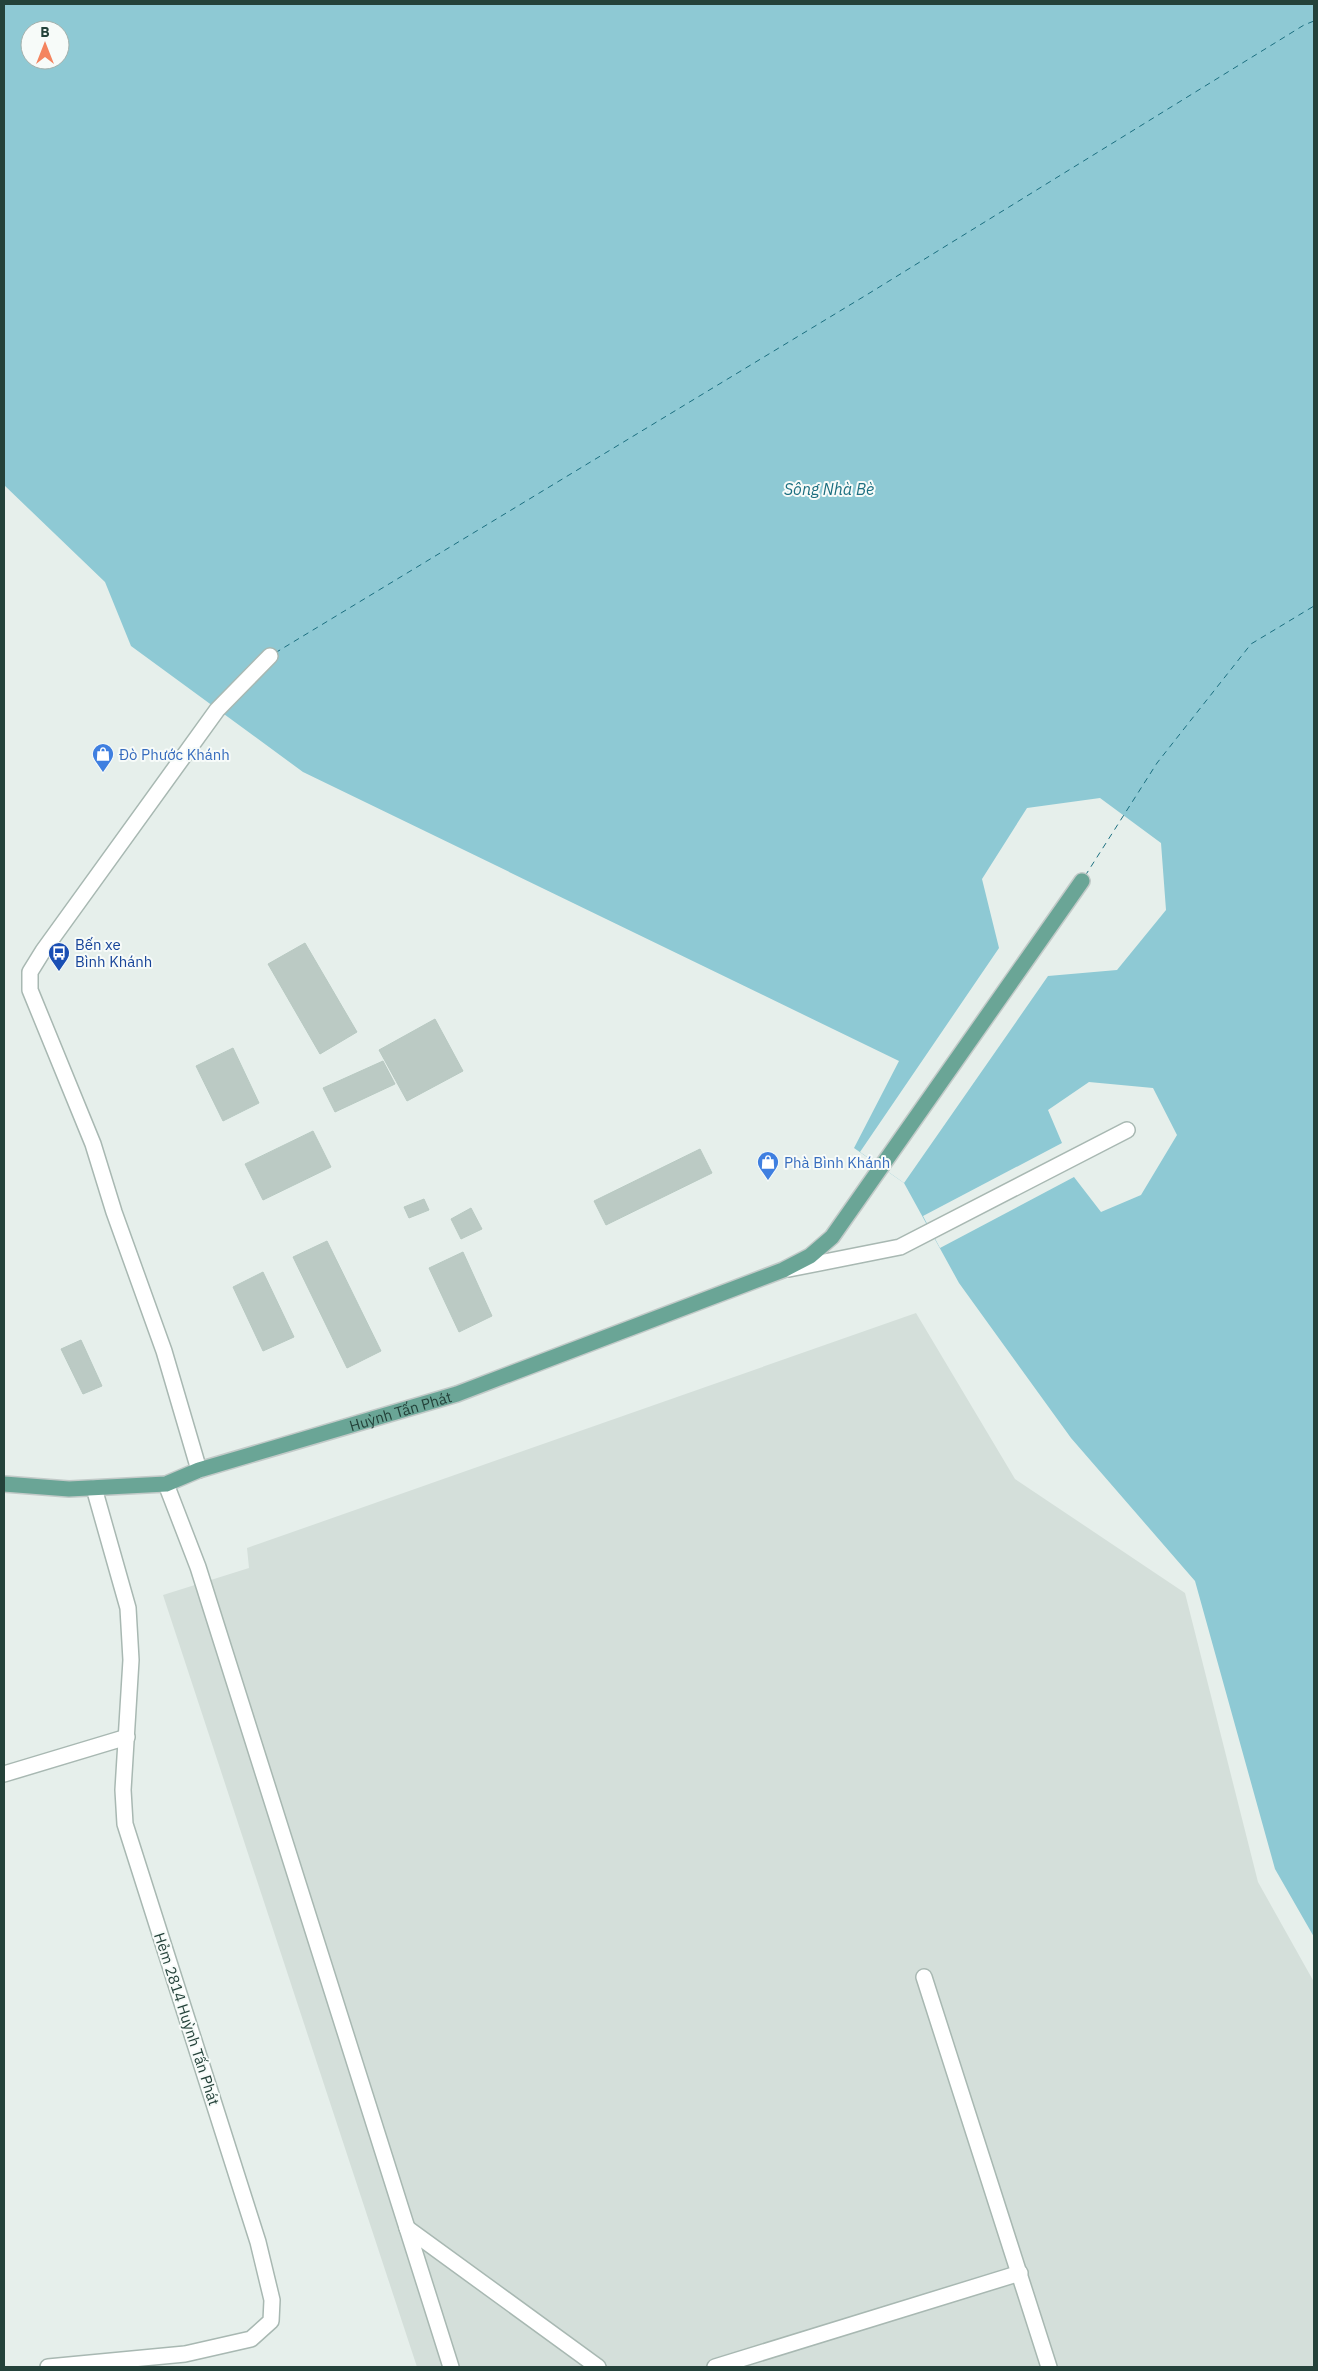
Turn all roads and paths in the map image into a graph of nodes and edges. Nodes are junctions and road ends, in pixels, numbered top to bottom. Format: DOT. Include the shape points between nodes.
graph roads {
  1 [pos="270,656"];
  2 [pos="1082,880"];
  3 [pos="1127,1130"];
  4 [pos="783,1270"];
  5 [pos="199,1470"];
  6 [pos="4,1484"];
  7 [pos="166,1484"];
  8 [pos="94,1488"];
  9 [pos="126,1737"];
  10 [pos="4,1774"];
  11 [pos="924,1977"];
  12 [pos="407,2228"];
  13 [pos="1020,2273"];
  14 [pos="48,2367"];
  15 [pos="451,2367"];
  16 [pos="598,2367"];
  17 [pos="715,2367"];
  18 [pos="1049,2367"];
  1 -- 5 [label="street" via="212,716 30,972 30,990 93,1144 164,1351"];
  2 -- 4 [label="main road, Huỳnh Tấn Phát" via="832,1237 810,1256"];
  3 -- 4 [label="street" via="900,1247"];
  4 -- 5 [label="main road, Huỳnh Tấn Phát" via="458,1394"];
  5 -- 7 [label="main road, Huỳnh Tấn Phát"];
  6 -- 8 [label="main road, Huỳnh Tấn Phát"];
  7 -- 8 [label="main road, Huỳnh Tấn Phát"];
  7 -- 12 [label="street" via="198,1567"];
  8 -- 9 [label="street, Hẻm 2814 Huỳnh Tấn Phát" via="128,1608 131,1660"];
  9 -- 10 [label="street"];
  9 -- 14 [label="street, Hẻm 2814 Huỳnh Tấn Phát" via="122,1790 124,1824 258,2242 272,2300 271,2320 251,2339 185,2354"];
  11 -- 13 [label="street"];
  12 -- 15 [label="street"];
  12 -- 16 [label="street"];
  13 -- 17 [label="street"];
  13 -- 18 [label="street"];
}
